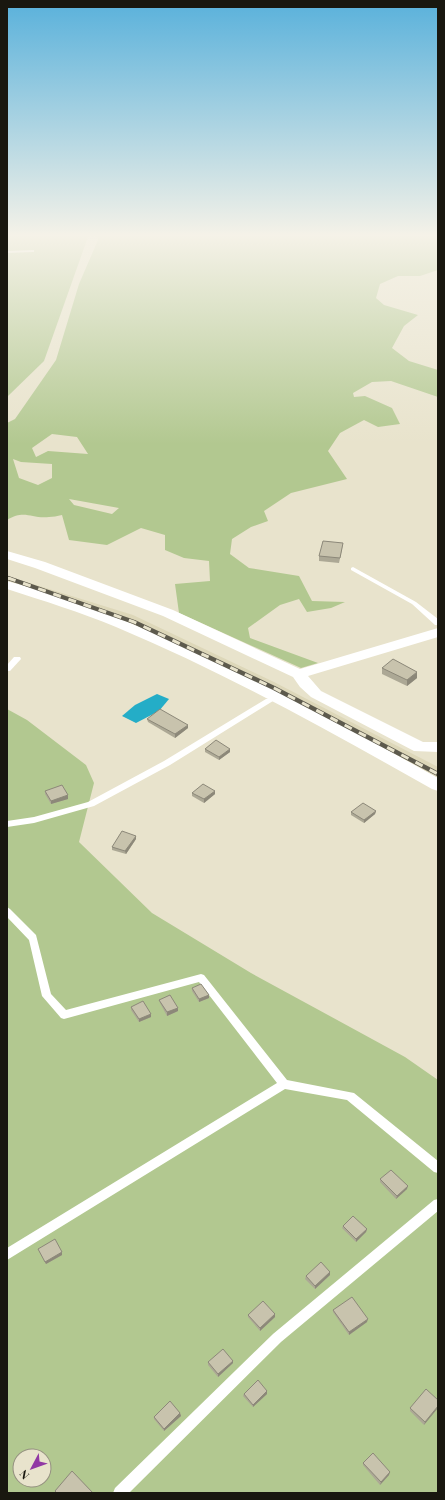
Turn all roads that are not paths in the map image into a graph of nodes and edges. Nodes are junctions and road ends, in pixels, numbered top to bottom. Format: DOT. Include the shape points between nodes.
graph roads {
  1 [pos="7,555"];
  2 [pos="353,569"];
  3 [pos="7,585"];
  4 [pos="438,623"];
  5 [pos="438,632"];
  6 [pos="17,659"];
  7 [pos="7,669"];
  8 [pos="299,674"];
  9 [pos="269,701"];
  10 [pos="438,747"];
  11 [pos="438,785"];
  12 [pos="7,824"];
  13 [pos="7,912"];
  14 [pos="284,1084"];
  15 [pos="438,1168"];
  16 [pos="438,1204"];
  17 [pos="7,1254"];
  18 [pos="120,1493"];
  1 -- 8 [label="street" via="40,564 168,613"];
  2 -- 4 [label="lane" via="414,603"];
  3 -- 11 [label="street" via="110,620 217,667"];
  5 -- 8 [label="street"];
  6 -- 7 [label="lane"];
  8 -- 10 [label="street" via="316,694 420,747"];
  9 -- 12 [label="lane" via="91,804 34,820"];
  13 -- 14 [label="lane" via="33,938 48,996 64,1015 201,978"];
  14 -- 15 [label="lane" via="350,1096"];
  14 -- 17 [label="lane"];
  16 -- 18 [label="lane" via="276,1338"];
}
